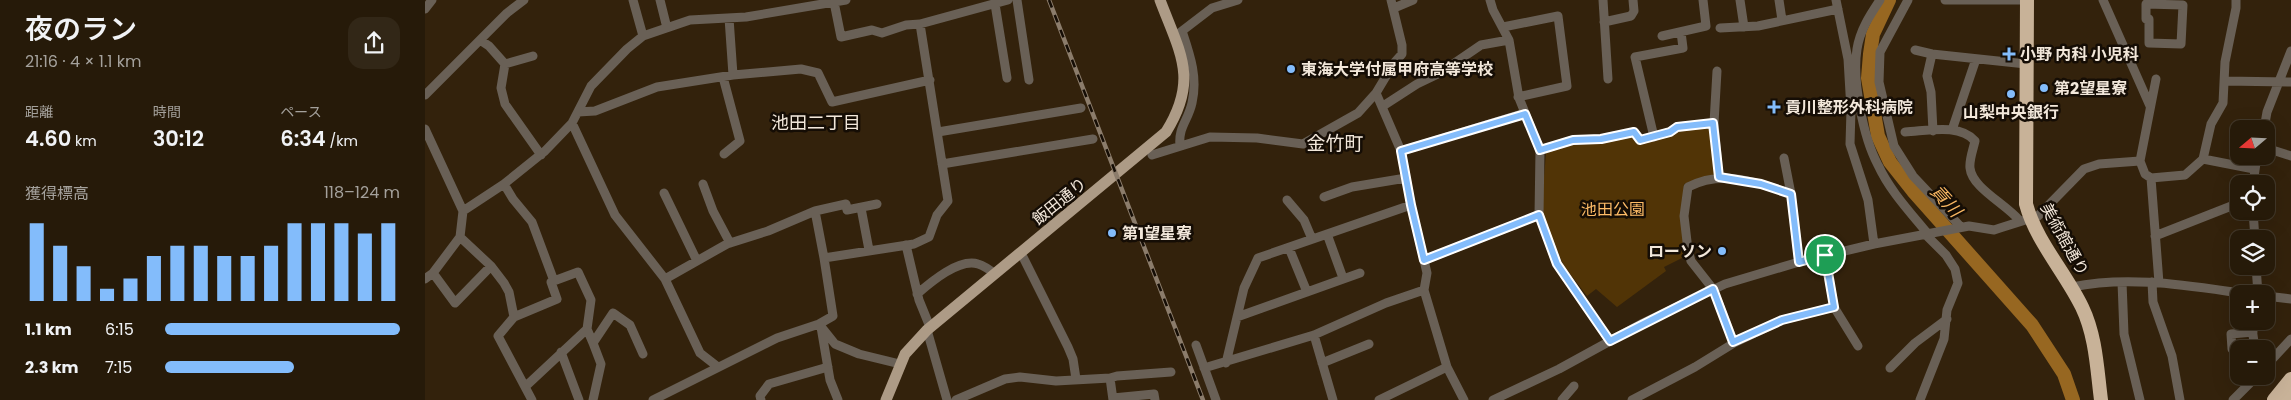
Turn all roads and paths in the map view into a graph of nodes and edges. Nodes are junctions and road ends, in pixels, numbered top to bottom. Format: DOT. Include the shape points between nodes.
graph roads {
  1 [pos="432,0"];
  2 [pos="525,0"];
  3 [pos="633,0"];
  4 [pos="660,0"];
  5 [pos="846,0"];
  6 [pos="1008,0"];
  7 [pos="1017,0"];
  8 [pos="1160,0"];
  9 [pos="1238,0"];
  10 [pos="1413,0"];
  11 [pos="1490,0"];
  12 [pos="1603,0"];
  13 [pos="1633,0"];
  14 [pos="1703,0"];
  15 [pos="1740,0"];
  16 [pos="1779,0"];
  17 [pos="1879,0"];
  18 [pos="1908,0"];
  19 [pos="1945,0"];
  20 [pos="2020,0"];
  21 [pos="2027,0"];
  22 [pos="2103,0"];
  23 [pos="2236,0"];
  24 [pos="834,2"];
  25 [pos="2169,2"];
  26 [pos="995,4"];
  27 [pos="1393,4"];
  28 [pos="1837,4"];
  29 [pos="425,9"];
  30 [pos="729,18"];
  31 [pos="1783,20"];
  32 [pos="1604,22"];
  33 [pos="920,24"];
  34 [pos="1503,26"];
  35 [pos="1744,27"];
  36 [pos="667,28"];
  37 [pos="1721,28"];
  38 [pos="1681,32"];
  39 [pos="643,36"];
  40 [pos="1662,36"];
  41 [pos="1177,37"];
  42 [pos="480,40"];
  43 [pos="1509,40"];
  44 [pos="1915,50"];
  45 [pos="2291,51"];
  46 [pos="1932,54"];
  47 [pos="533,56"];
  48 [pos="1976,59"];
  49 [pos="505,64"];
  50 [pos="2026,64"];
  51 [pos="1717,71"];
  52 [pos="733,75"];
  53 [pos="723,77"];
  54 [pos="1007,78"];
  55 [pos="1608,79"];
  56 [pos="2156,79"];
  57 [pos="930,80"];
  58 [pos="1029,80"];
  59 [pos="2225,81"];
  60 [pos="2279,81"];
  61 [pos="2291,82"];
  62 [pos="1376,93"];
  63 [pos="425,94"];
  64 [pos="1519,97"];
  65 [pos="1383,106"];
  66 [pos="2150,107"];
  67 [pos="1081,108"];
  68 [pos="577,112"];
  69 [pos="1525,114"];
  70 [pos="2266,120"];
  71 [pos="572,122"];
  72 [pos="1713,123"];
  73 [pos="425,129"];
  74 [pos="1952,130"];
  75 [pos="1933,131"];
  76 [pos="938,132"];
  77 [pos="1905,132"];
  78 [pos="1654,137"];
  79 [pos="1093,139"];
  80 [pos="1180,146"];
  81 [pos="1540,150"];
  82 [pos="1401,151"];
  83 [pos="2275,151"];
  84 [pos="724,154"];
  85 [pos="541,155"];
  86 [pos="1152,155"];
  87 [pos="2291,156"];
  88 [pos="1784,158"];
  89 [pos="2203,159"];
  90 [pos="2141,161"];
  91 [pos="942,164"];
  92 [pos="2255,165"];
  93 [pos="2254,169"];
  94 [pos="2254,175"];
  95 [pos="1719,177"];
  96 [pos="1406,178"];
  97 [pos="2151,178"];
  98 [pos="504,184"];
  99 [pos="703,184"];
  100 [pos="665,193"];
  101 [pos="1791,194"];
  102 [pos="1324,197"];
  103 [pos="1287,200"];
  104 [pos="877,204"];
  105 [pos="1411,205"];
  106 [pos="2230,207"];
  107 [pos="861,208"];
  108 [pos="463,211"];
  109 [pos="815,211"];
  110 [pos="1539,215"];
  111 [pos="2025,220"];
  112 [pos="1958,228"];
  113 [pos="1327,234"];
  114 [pos="1928,234"];
  115 [pos="2155,236"];
  116 [pos="460,237"];
  117 [pos="1312,239"];
  118 [pos="730,243"];
  119 [pos="1874,244"];
  120 [pos="906,245"];
  121 [pos="1289,248"];
  122 [pos="869,250"];
  123 [pos="1021,253"];
  124 [pos="1825,255"];
  125 [pos="824,258"];
  126 [pos="697,260"];
  127 [pos="1424,260"];
  128 [pos="1799,262"];
  129 [pos="491,266"];
  130 [pos="433,273"];
  131 [pos="1360,273"];
  132 [pos="995,274"];
  133 [pos="1343,278"];
  134 [pos="425,279"];
  135 [pos="665,279"];
  136 [pos="554,281"];
  137 [pos="2122,282"];
  138 [pos="2156,282"];
  139 [pos="2072,288"];
  140 [pos="1713,289"];
  141 [pos="1425,290"];
  142 [pos="1307,292"];
  143 [pos="2230,292"];
  144 [pos="917,294"];
  145 [pos="2275,297"];
  146 [pos="2291,299"];
  147 [pos="1834,307"];
  148 [pos="514,317"];
  149 [pos="1237,317"];
  150 [pos="1947,318"];
  151 [pos="820,326"];
  152 [pos="928,328"];
  153 [pos="587,329"];
  154 [pos="2253,332"];
  155 [pos="1314,335"];
  156 [pos="2291,339"];
  157 [pos="2231,340"];
  158 [pos="2254,340"];
  159 [pos="1610,341"];
  160 [pos="1733,342"];
  161 [pos="593,343"];
  162 [pos="1369,344"];
  163 [pos="1196,345"];
  164 [pos="1858,346"];
  165 [pos="561,352"];
  166 [pos="643,354"];
  167 [pos="2275,356"];
  168 [pos="1226,363"];
  169 [pos="1322,363"];
  170 [pos="899,364"];
  171 [pos="718,367"];
  172 [pos="828,367"];
  173 [pos="1447,367"];
  174 [pos="1204,368"];
  175 [pos="1890,368"];
  176 [pos="1171,372"];
  177 [pos="1111,378"];
  178 [pos="1076,379"];
  179 [pos="2291,379"];
  180 [pos="2248,385"];
  181 [pos="526,386"];
  182 [pos="1574,386"];
  183 [pos="2291,396"];
  184 [pos="1113,399"];
  185 [pos="532,400"];
  186 [pos="579,400"];
  187 [pos="593,400"];
  188 [pos="653,400"];
  189 [pos="761,400"];
  190 [pos="838,400"];
  191 [pos="886,400"];
  192 [pos="947,400"];
  193 [pos="956,400"];
  194 [pos="1155,400"];
  195 [pos="1216,400"];
  196 [pos="1333,400"];
  197 [pos="1379,400"];
  198 [pos="1464,400"];
  199 [pos="1493,400"];
  200 [pos="1562,400"];
  201 [pos="1632,400"];
  202 [pos="1920,400"];
  203 [pos="2101,400"];
  204 [pos="2140,400"];
  205 [pos="2180,400"];
  206 [pos="2233,400"];
  207 [pos="2274,400"];
  208 [pos="2287,400"];
  1 -- 29 [label="street"];
  2 -- 42 [label="street"];
  3 -- 39 [label="street"];
  4 -- 36 [label="street"];
  5 -- 24 [label="street"];
  6 -- 26 [label="street"];
  7 -- 58 [label="street"];
  8 -- 41 [label="main road, 飯田通り"];
  9 -- 41 [label="street" via="1212,8"];
  10 -- 27 [label="street"];
  11 -- 34 [label="street"];
  12 -- 32 [label="street"];
  13 -- 32 [label="street" via="1631,16"];
  14 -- 38 [label="street" via="1706,26"];
  15 -- 35 [label="street"];
  16 -- 31 [label="street"];
  17 -- 114 [label="street" via="1865,23 1857,48 1858,84 1867,137 1888,184"];
  18 -- 112 [label="street" via="1880,52 1879,82 1895,146 1913,176"];
  19 -- 20 [label="street"];
  21 -- 50 [label="highway, 美術館通り"];
  22 -- 66 [label="street"];
  23 -- 59 [label="street" via="2225,62"];
  24 -- 30 [label="street"];
  24 -- 33 [label="street" via="841,37 872,30 882,33"];
  25 -- 25 [label="street" via="2146,4 2149,43 2181,44 2183,5"];
  26 -- 33 [label="street"];
  26 -- 54 [label="street"];
  27 -- 62 [label="street" via="1402,54"];
  28 -- 31 [label="street"];
  28 -- 119 [label="street" via="1848,59 1850,144 1868,200"];
  30 -- 36 [label="street" via="690,20"];
  30 -- 52 [label="street"];
  31 -- 35 [label="street"];
  32 -- 55 [label="street"];
  33 -- 57 [label="street"];
  34 -- 43 [label="street"];
  34 -- 64 [label="street" via="1558,16 1567,86"];
  35 -- 37 [label="street"];
  36 -- 39 [label="street"];
  38 -- 40 [label="street"];
  38 -- 78 [label="street" via="1683,48 1635,57"];
  39 -- 68 [label="street" via="591,86"];
  41 -- 80 [label="street" via="1192,62 1195,86 1187,118 1178,134"];
  41 -- 123 [label="main road, 飯田通り" via="1183,62 1184,90 1176,116 1166,132"];
  42 -- 49 [label="street"];
  42 -- 63 [label="street"];
  43 -- 64 [label="street"];
  43 -- 65 [label="street" via="1481,45"];
  44 -- 46 [label="street"];
  45 -- 60 [label="street"];
  46 -- 48 [label="street"];
  46 -- 75 [label="street" via="1927,76"];
  47 -- 49 [label="street"];
  48 -- 50 [label="street"];
  48 -- 74 [label="street"];
  49 -- 85 [label="street" via="501,88 505,104"];
  50 -- 111 [label="highway, 美術館通り"];
  51 -- 72 [label="street"];
  52 -- 53 [label="street"];
  52 -- 57 [label="street" via="801,69 817,73 832,102"];
  53 -- 68 [label="street" via="657,87 595,111"];
  53 -- 84 [label="street" via="740,141"];
  56 -- 66 [label="street"];
  57 -- 76 [label="street"];
  59 -- 60 [label="street"];
  59 -- 89 [label="street" via="2223,103 2211,124"];
  60 -- 61 [label="street"];
  60 -- 70 [label="street"];
  62 -- 65 [label="street"];
  62 -- 80 [label="street" via="1357,113 1303,144 1210,136"];
  64 -- 69 [label="street"];
  65 -- 82 [label="street"];
  66 -- 90 [label="street"];
  67 -- 76 [label="street"];
  68 -- 71 [label="street"];
  69 -- 81 [label="street"];
  69 -- 82 [label="street"];
  71 -- 85 [label="street"];
  71 -- 135 [label="street" via="615,215"];
  72 -- 78 [label="street" via="1677,127"];
  72 -- 95 [label="street"];
  73 -- 108 [label="street"];
  74 -- 75 [label="street"];
  74 -- 111 [label="street" via="1969,134 1975,141 1969,167 1976,184"];
  75 -- 77 [label="street"];
  76 -- 91 [label="street"];
  78 -- 81 [label="street" via="1640,140 1634,132 1601,139 1573,140"];
  79 -- 91 [label="street"];
  80 -- 86 [label="street"];
  81 -- 110 [label="street"];
  82 -- 96 [label="street"];
  83 -- 87 [label="street"];
  85 -- 98 [label="street"];
  88 -- 101 [label="street"];
  89 -- 93 [label="street"];
  89 -- 97 [label="street" via="2185,176"];
  90 -- 97 [label="street" via="2145,174"];
  90 -- 111 [label="street" via="2099,164 2084,169 2038,216"];
  91 -- 120 [label="street" via="948,201 937,216 929,238"];
  92 -- 93 [label="street"];
  93 -- 94 [label="street"];
  95 -- 101 [label="street" via="1761,184"];
  95 -- 140 [label="street" via="1688,187 1683,216 1691,261"];
  96 -- 102 [label="street" via="1352,187"];
  96 -- 105 [label="street"];
  97 -- 115 [label="street"];
  98 -- 108 [label="street"];
  98 -- 136 [label="street" via="532,222"];
  99 -- 118 [label="street"];
  100 -- 126 [label="street"];
  101 -- 128 [label="street"];
  103 -- 117 [label="street" via="1304,220"];
  104 -- 107 [label="street"];
  105 -- 113 [label="street"];
  105 -- 127 [label="street"];
  106 -- 115 [label="street"];
  107 -- 109 [label="street" via="847,210 846,204"];
  107 -- 122 [label="street"];
  108 -- 116 [label="street"];
  109 -- 118 [label="street"];
  109 -- 125 [label="street"];
  110 -- 127 [label="street"];
  110 -- 159 [label="street" via="1557,264"];
  111 -- 112 [label="street" via="1994,230 1974,226"];
  111 -- 139 [label="highway, 美術館通り"];
  112 -- 114 [label="street"];
  113 -- 117 [label="street"];
  113 -- 133 [label="street"];
  114 -- 119 [label="street"];
  114 -- 150 [label="street" via="1958,276 1959,283 1947,310"];
  115 -- 138 [label="street"];
  116 -- 129 [label="street"];
  116 -- 130 [label="street"];
  117 -- 121 [label="street"];
  118 -- 126 [label="street"];
  119 -- 124 [label="street"];
  120 -- 122 [label="street"];
  120 -- 144 [label="street"];
  121 -- 142 [label="street"];
  121 -- 149 [label="street" via="1258,258 1244,288"];
  122 -- 125 [label="street"];
  123 -- 132 [label="main road, 飯田通り"];
  123 -- 178 [label="street" via="1070,353"];
  124 -- 128 [label="street"];
  124 -- 147 [label="street"];
  125 -- 151 [label="street" via="833,316"];
  126 -- 135 [label="street"];
  127 -- 141 [label="street" via="1427,272"];
  128 -- 140 [label="street"];
  129 -- 130 [label="street" via="455,303"];
  129 -- 148 [label="street" via="509,292"];
  130 -- 134 [label="street"];
  131 -- 133 [label="street"];
  132 -- 144 [label="street" via="977,263 969,263 943,273"];
  132 -- 152 [label="main road, 飯田通り"];
  133 -- 142 [label="street"];
  135 -- 171 [label="street" via="700,353"];
  136 -- 148 [label="street" via="551,282 557,299"];
  136 -- 153 [label="street" via="578,272 591,300"];
  137 -- 138 [label="street"];
  137 -- 139 [label="street"];
  137 -- 204 [label="street" via="2124,334"];
  138 -- 143 [label="street"];
  138 -- 205 [label="street" via="2153,302 2172,356"];
  139 -- 203 [label="highway, 美術館通り" via="2091,328"];
  140 -- 159 [label="street"];
  140 -- 160 [label="street"];
  141 -- 155 [label="street" via="1386,303"];
  141 -- 173 [label="street"];
  142 -- 149 [label="street"];
  144 -- 152 [label="street"];
  145 -- 146 [label="street"];
  147 -- 160 [label="street" via="1782,320"];
  147 -- 164 [label="street"];
  148 -- 181 [label="street" via="498,336"];
  149 -- 168 [label="street"];
  150 -- 175 [label="street"];
  150 -- 202 [label="street" via="1944,339"];
  151 -- 170 [label="street" via="835,344"];
  151 -- 171 [label="street" via="777,338"];
  151 -- 172 [label="street"];
  152 -- 170 [label="main road, 飯田通り"];
  152 -- 192 [label="street"];
  153 -- 161 [label="street"];
  153 -- 165 [label="street"];
  154 -- 157 [label="street" via="2231,334"];
  154 -- 158 [label="street"];
  155 -- 168 [label="street"];
  155 -- 169 [label="street"];
  156 -- 167 [label="street"];
  159 -- 199 [label="street"];
  160 -- 201 [label="street" via="1695,367"];
  161 -- 166 [label="street" via="613,314 630,325"];
  161 -- 187 [label="street" via="601,364"];
  162 -- 169 [label="street"];
  163 -- 174 [label="street"];
  165 -- 181 [label="street"];
  165 -- 186 [label="street"];
  168 -- 174 [label="street"];
  169 -- 196 [label="street"];
  170 -- 191 [label="main road, 飯田通り"];
  171 -- 188 [label="street"];
  172 -- 189 [label="street" via="769,384 760,396"];
  172 -- 190 [label="street"];
  173 -- 197 [label="street"];
  173 -- 198 [label="street"];
  174 -- 195 [label="street"];
  176 -- 177 [label="street"];
  177 -- 178 [label="street"];
  177 -- 184 [label="street"];
  178 -- 193 [label="street" via="1005,379"];
  179 -- 207 [label="highway"];
  180 -- 206 [label="street"];
  181 -- 185 [label="street"];
  182 -- 200 [label="street"];
  183 -- 208 [label="highway"];
  184 -- 194 [label="street" via="1154,394"];
}
